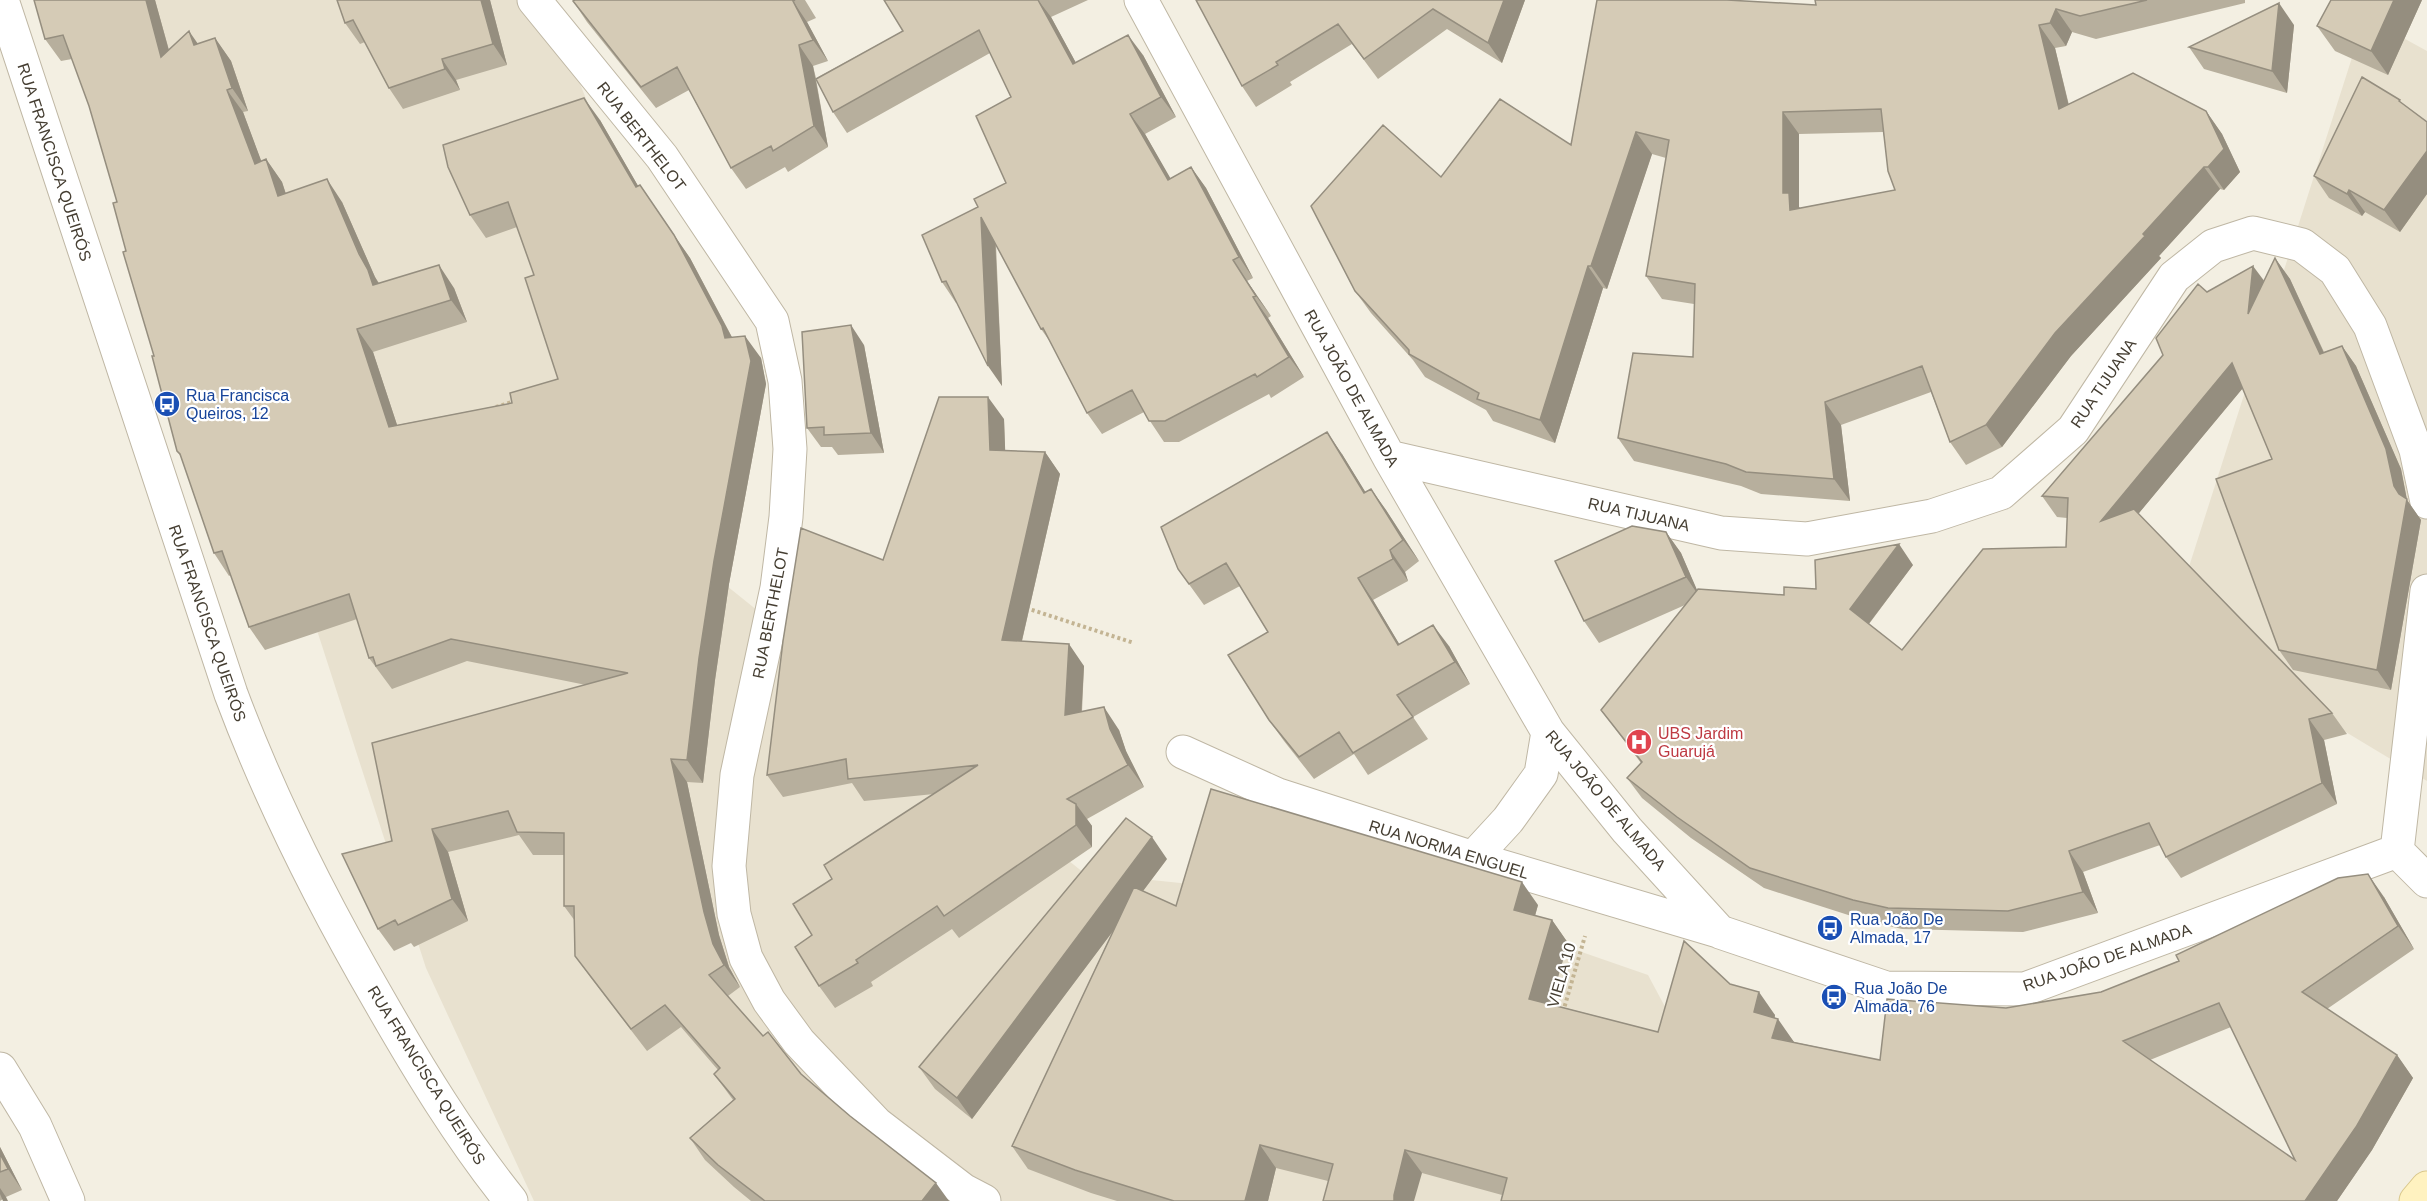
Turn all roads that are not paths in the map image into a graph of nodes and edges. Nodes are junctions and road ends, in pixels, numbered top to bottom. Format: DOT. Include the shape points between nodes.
graph roads {
  1 [pos="2,0"];
  2 [pos="534,0"];
  3 [pos="1142,0"];
  4 [pos="1389,457"];
  5 [pos="2427,502"];
  6 [pos="2427,591"];
  7 [pos="1548,732"];
  8 [pos="1183,752"];
  9 [pos="2397,851"];
  10 [pos="1473,858"];
  11 [pos="2427,880"];
  12 [pos="1720,932"];
  13 [pos="0,1069"];
  14 [pos="2427,1188"];
  15 [pos="68,1201"];
  16 [pos="511,1201"];
  17 [pos="984,1201"];
  18 [pos="2416,1201"];
  1 -- 16 [label="street, RUA FRANCISCA QUEIRÓS" via="251,748 346,944 413,1060"];
  2 -- 17 [label="street, RUA BERTHELOT" via="662,157 772,321 785,381 790,449 777,588 737,775 729,866 734,914 746,958 769,1001 799,1042 877,1124 963,1190"];
  3 -- 4 [label="street, RUA JOÃO DE ALMADA"];
  4 -- 5 [label="street, RUA TIJUANA" via="1721,532 1807,539 1932,516 2001,493 2064,438 2174,277 2213,246 2253,233 2302,245 2335,270 2370,326 2416,450"];
  4 -- 7 [label="street, RUA JOÃO DE ALMADA"];
  6 -- 9 [label="street"];
  7 -- 10 [label="street" via="1541,774 1508,820"];
  7 -- 12 [label="street, RUA JOÃO DE ALMADA" via="1627,830"];
  8 -- 10 [label="street, RUA NORMA ENGUEL" via="1278,795"];
  9 -- 11 [label="street"];
  9 -- 12 [label="street, RUA JOÃO DE ALMADA" via="2025,989 1887,988"];
  10 -- 12 [label="street, RUA NORMA ENGUEL"];
  13 -- 15 [label="street" via="35,1126"];
  14 -- 18 [label="street"];
}
